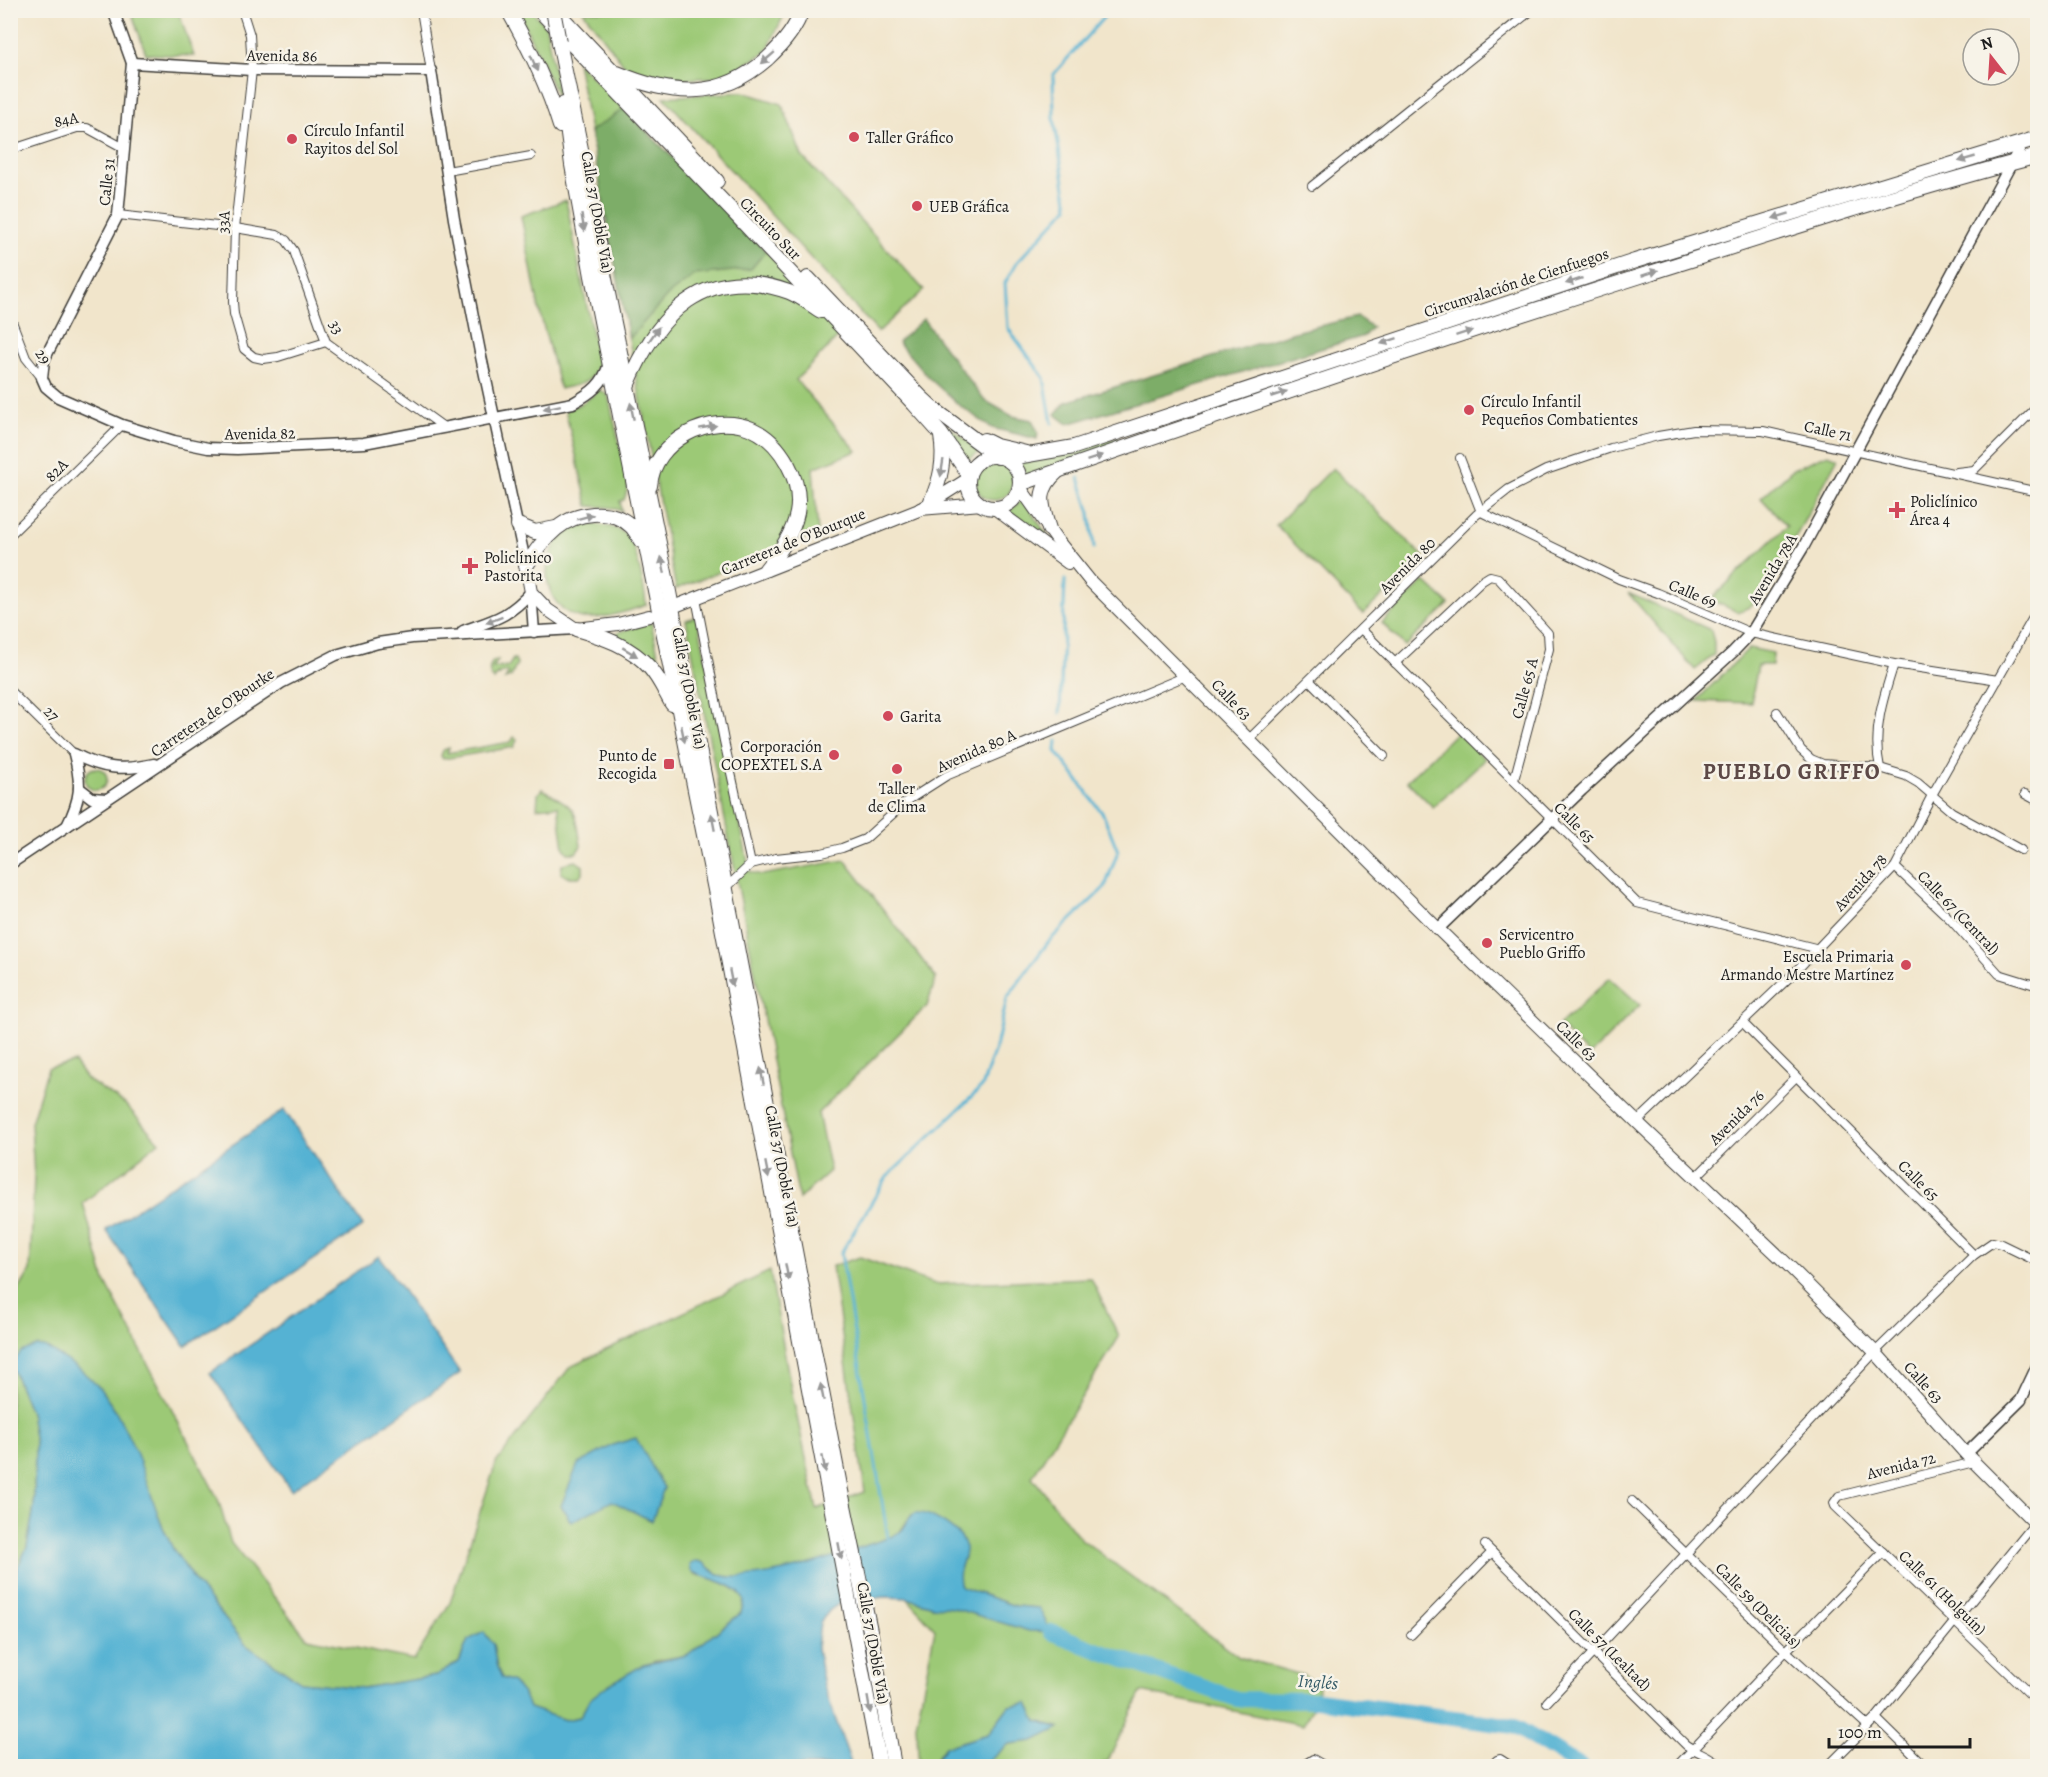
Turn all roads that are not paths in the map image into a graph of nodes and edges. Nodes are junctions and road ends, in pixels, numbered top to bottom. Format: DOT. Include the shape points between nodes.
graph roads {
  1 [pos="113,10"];
  2 [pos="242,10"];
  3 [pos="421,10"];
  4 [pos="508,10"];
  5 [pos="539,10"];
  6 [pos="554,10"];
  7 [pos="802,10"];
  8 [pos="1532,10"];
  9 [pos="559,42"];
  10 [pos="132,63"];
  11 [pos="252,70"];
  12 [pos="431,71"];
  13 [pos="612,71"];
  14 [pos="2037,138"];
  15 [pos="2023,142"];
  16 [pos="124,148"];
  17 [pos="10,150"];
  18 [pos="531,156"];
  19 [pos="2037,156"];
  20 [pos="2012,163"];
  21 [pos="573,165"];
  22 [pos="447,171"];
  23 [pos="1312,186"];
  24 [pos="117,215"];
  25 [pos="235,228"];
  26 [pos="10,316"];
  27 [pos="837,322"];
  28 [pos="326,342"];
  29 [pos="610,362"];
  30 [pos="42,378"];
  31 [pos="627,386"];
  32 [pos="2037,406"];
  33 [pos="494,418"];
  34 [pos="953,423"];
  35 [pos="122,425"];
  36 [pos="445,428"];
  37 [pos="941,434"];
  38 [pos="1611,448"];
  39 [pos="1855,450"];
  40 [pos="1038,455"];
  41 [pos="1002,458"];
  42 [pos="1460,458"];
  43 [pos="1060,470"];
  44 [pos="1953,473"];
  45 [pos="969,477"];
  46 [pos="1019,485"];
  47 [pos="2037,492"];
  48 [pos="649,497"];
  49 [pos="931,501"];
  50 [pos="987,506"];
  51 [pos="919,510"];
  52 [pos="1481,512"];
  53 [pos="518,525"];
  54 [pos="558,528"];
  55 [pos="1049,529"];
  56 [pos="10,535"];
  57 [pos="645,548"];
  58 [pos="526,566"];
  59 [pos="766,568"];
  60 [pos="1090,580"];
  61 [pos="531,592"];
  62 [pos="696,598"];
  63 [pos="678,605"];
  64 [pos="2037,609"];
  65 [pos="649,616"];
  66 [pos="576,629"];
  67 [pos="1361,629"];
  68 [pos="534,632"];
  69 [pos="1751,633"];
  70 [pos="451,636"];
  71 [pos="1395,663"];
  72 [pos="1894,664"];
  73 [pos="1186,676"];
  74 [pos="1998,680"];
  75 [pos="1310,681"];
  76 [pos="10,691"];
  77 [pos="678,712"];
  78 [pos="1777,712"];
  79 [pos="1248,740"];
  80 [pos="74,754"];
  81 [pos="1384,756"];
  82 [pos="164,762"];
  83 [pos="1880,768"];
  84 [pos="114,769"];
  85 [pos="1514,780"];
  86 [pos="79,788"];
  87 [pos="2025,794"];
  88 [pos="1932,795"];
  89 [pos="111,796"];
  90 [pos="2037,801"];
  91 [pos="1552,818"];
  92 [pos="66,827"];
  93 [pos="2021,850"];
  94 [pos="10,864"];
  95 [pos="752,864"];
  96 [pos="1895,867"];
  97 [pos="725,889"];
  98 [pos="1438,929"];
  99 [pos="1819,949"];
  100 [pos="2037,986"];
  101 [pos="1743,1023"];
  102 [pos="1796,1077"];
  103 [pos="1636,1122"];
  104 [pos="1695,1178"];
  105 [pos="1974,1255"];
  106 [pos="2037,1262"];
  107 [pos="1875,1352"];
  108 [pos="2037,1364"];
  109 [pos="1970,1458"];
  110 [pos="835,1492"];
  111 [pos="1835,1499"];
  112 [pos="1632,1501"];
  113 [pos="2035,1520"];
  114 [pos="1485,1545"];
  115 [pos="1492,1552"];
  116 [pos="1883,1552"];
  117 [pos="1687,1553"];
  118 [pos="1955,1622"];
  119 [pos="1411,1635"];
  120 [pos="866,1646"];
  121 [pos="1786,1651"];
  122 [pos="1593,1652"];
  123 [pos="1547,1702"];
  124 [pos="2037,1702"];
  125 [pos="1876,1718"];
  126 [pos="1868,1725"];
  127 [pos="1694,1750"];
  128 [pos="880,1767"];
  129 [pos="894,1767"];
  130 [pos="1302,1767"];
  131 [pos="1324,1767"];
  132 [pos="1491,1767"];
  133 [pos="1511,1767"];
  134 [pos="1677,1767"];
  135 [pos="1720,1767"];
  136 [pos="1828,1767"];
  137 [pos="1925,1767"];
  1 -- 10 [label="street, Calle 31"];
  2 -- 11 [label="street, 33A" via="250,35"];
  3 -- 12 [label="street"];
  4 -- 21 [label="highway, one-way" via="556,111"];
  5 -- 27 [label="highway, Circuito Sur"];
  6 -- 9 [label="highway, bridge"];
  6 -- 13 [label="highway, Circuito Sur"];
  7 -- 13 [label="highway, one-way" via="779,48 758,67 712,89 672,90"];
  8 -- 23 [label="street"];
  9 -- 21 [label="highway, Calle 37 (Doble Vía)"];
  9 -- 31 [label="highway, Calle 37 (Doble Vía)"];
  10 -- 11 [label="street, Avenida 86"];
  10 -- 16 [label="street, Calle 31"];
  11 -- 12 [label="street, Avenida 86"];
  11 -- 25 [label="street, 33A"];
  12 -- 22 [label="street"];
  13 -- 34 [label="highway, Circuito Sur" via="920,396"];
  14 -- 15 [label="highway, Circunvalación de Cienfuegos"];
  15 -- 20 [label="street, Avenida 78A"];
  15 -- 40 [label="highway, Circunvalación de Cienfuegos, one-way" via="1635,261 1074,447"];
  16 -- 17 [label="street, 84A" via="87,128 77,128"];
  16 -- 24 [label="street, Calle 31"];
  18 -- 22 [label="street"];
  19 -- 20 [label="highway, Circunvalación de Cienfuegos"];
  20 -- 39 [label="street, Avenida 78A"];
  43 -- 20 [label="highway, Circunvalación de Cienfuegos, one-way" via="1522,314"];
  21 -- 29 [label="highway, Calle 37 (Doble Vía), one-way"];
  22 -- 33 [label="street"];
  24 -- 25 [label="street"];
  24 -- 30 [label="street, Calle 31" via="44,360"];
  25 -- 28 [label="street, 33" via="286,240 294,251"];
  25 -- 28 [label="street, 33A" via="233,302 244,349 254,357 271,358"];
  26 -- 30 [label="street, 29" via="26,358"];
  31 -- 27 [label="highway, one-way" via="638,359 668,316 707,290 750,283 791,292"];
  27 -- 37 [label="highway, Circuito Sur"];
  28 -- 36 [label="street, 33"];
  29 -- 33 [label="street, Avenida 82, one-way" via="601,384 573,403"];
  29 -- 57 [label="highway, Calle 37 (Doble Vía)"];
  30 -- 35 [label="street, Avenida 82" via="58,397"];
  48 -- 31 [label="highway, Calle 37 (Doble Vía), one-way"];
  32 -- 44 [label="street" via="1974,470"];
  33 -- 36 [label="street, Avenida 82"];
  33 -- 53 [label="street"];
  34 -- 40 [label="highway" via="996,446"];
  34 -- 41 [label="highway, Circuito Sur"];
  35 -- 36 [label="street, Avenida 82" via="174,441 237,449 345,445"];
  35 -- 56 [label="street, 82A"];
  37 -- 45 [label="highway, Circuito Sur"];
  37 -- 49 [label="highway, one-way" via="942,468"];
  38 -- 39 [label="street, Calle 71" via="1694,430 1726,429 1763,431"];
  38 -- 52 [label="street, Avenida 80" via="1528,478"];
  39 -- 44 [label="street, Calle 71"];
  39 -- 69 [label="street, Avenida 78A" via="1804,546"];
  40 -- 41 [label="highway, Circunvalación de Cienfuegos"];
  41 -- 45 [label="highway, Circunvalación de Cienfuegos" via="983,459"];
  41 -- 46 [label="highway" via="1016,469"];
  42 -- 52 [label="street"];
  43 -- 46 [label="highway, Circunvalación de Cienfuegos"];
  43 -- 55 [label="highway" via="1044,488 1042,499"];
  44 -- 47 [label="street, Calle 71"];
  45 -- 49 [label="main road, Carretera de O'Bourque"];
  45 -- 50 [label="highway" via="971,494"];
  46 -- 50 [label="highway, Circunvalación de Cienfuegos" via="1007,504"];
  46 -- 55 [label="main road, Calle 63"];
  48 -- 59 [label="highway, one-way" via="653,470 674,442 712,425 751,428 780,452 790,469 797,500 791,529 778,555"];
  97 -- 48 [label="highway, Calle 37 (Doble Vía), one-way"];
  49 -- 51 [label="main road, Carretera de O'Bourque"];
  50 -- 51 [label="main road, Carretera de O'Bourque"];
  50 -- 60 [label="main road, Calle 63"];
  51 -- 59 [label="main road, Carretera de O'Bourque"];
  52 -- 67 [label="street, Avenida 80"];
  52 -- 69 [label="street, Calle 69" via="1619,579"];
  53 -- 54 [label="highway" via="535,531"];
  53 -- 58 [label="street"];
  54 -- 57 [label="highway, one-way" via="583,516 608,514 633,527"];
  54 -- 58 [label="highway"];
  55 -- 60 [label="main road, Calle 63"];
  57 -- 77 [label="highway, Calle 37 (Doble Vía)"];
  58 -- 61 [label="main road"];
  59 -- 62 [label="main road, Carretera de O'Bourque"];
  60 -- 73 [label="main road, Calle 63"];
  61 -- 66 [label="main road" via="548,610"];
  61 -- 68 [label="street"];
  61 -- 70 [label="street, one-way" via="503,617"];
  62 -- 63 [label="main road, Carretera de O'Bourque"];
  62 -- 95 [label="street"];
  64 -- 74 [label="street, Avenida 78"];
  65 -- 66 [label="main road"];
  66 -- 68 [label="street"];
  66 -- 77 [label="highway, one-way" via="608,639 638,657 650,668"];
  67 -- 71 [label="street, Calle 65"];
  67 -- 75 [label="street, Avenida 80"];
  68 -- 70 [label="street"];
  69 -- 72 [label="street, Calle 69"];
  69 -- 91 [label="street, Avenida 78A"];
  70 -- 82 [label="street, Carretera de O'Bourke" via="378,643 336,655 281,682"];
  71 -- 85 [label="street, Calle 65"];
  71 -- 85 [label="street, Calle 65 A" via="1482,581 1490,576 1498,578 1548,633 1549,649"];
  72 -- 74 [label="street, Calle 69"];
  72 -- 83 [label="street" via="1878,728"];
  73 -- 79 [label="main road, Calle 63"];
  73 -- 95 [label="street, Avenida 80 A" via="946,776 907,801 866,839 822,854"];
  74 -- 88 [label="street, Avenida 78"];
  75 -- 79 [label="street, Avenida 80"];
  75 -- 81 [label="street"];
  76 -- 80 [label="street, 27"];
  77 -- 110 [label="highway, Calle 37 (Doble Vía), one-way"];
  78 -- 83 [label="street" via="1811,759 1823,764"];
  79 -- 98 [label="main road, Calle 63"];
  80 -- 84 [label="street"];
  80 -- 86 [label="street"];
  82 -- 84 [label="street"];
  82 -- 89 [label="street, Carretera de O'Bourke"];
  83 -- 88 [label="street" via="1906,776"];
  84 -- 89 [label="street" via="117,786"];
  85 -- 91 [label="street, Calle 65"];
  86 -- 89 [label="street" via="92,798"];
  86 -- 92 [label="street" via="79,798"];
  87 -- 90 [label="street"];
  88 -- 93 [label="street" via="1963,818"];
  88 -- 96 [label="street, Avenida 78"];
  89 -- 92 [label="street, Carretera de O'Bourke"];
  91 -- 98 [label="street, Avenida 78A"];
  91 -- 99 [label="street, Calle 65" via="1637,903"];
  92 -- 94 [label="street, Carretera de O'Bourke"];
  95 -- 97 [label="street"];
  96 -- 99 [label="street, Avenida 78"];
  96 -- 100 [label="street, Calle 67 (Central)" via="1950,919 1999,974"];
  110 -- 97 [label="highway, Calle 37 (Doble Vía), one-way"];
  98 -- 103 [label="main road, Calle 63"];
  99 -- 101 [label="street, Avenida 78"];
  101 -- 102 [label="street, Calle 65"];
  101 -- 103 [label="street, Avenida 78"];
  102 -- 104 [label="street, Avenida 76"];
  102 -- 105 [label="street, Calle 65"];
  103 -- 104 [label="main road, Calle 63"];
  104 -- 107 [label="main road, Calle 63"];
  105 -- 106 [label="street" via="1993,1242"];
  105 -- 107 [label="street"];
  107 -- 109 [label="main road, Calle 63"];
  107 -- 117 [label="street"];
  108 -- 109 [label="street" via="2021,1400"];
  109 -- 111 [label="street, Avenida 72"];
  109 -- 113 [label="main road, Calle 63"];
  110 -- 120 [label="highway, Calle 37 (Doble Vía)"];
  111 -- 116 [label="street, Calle 61 (Holguín)" via="1835,1506"];
  112 -- 117 [label="street, Calle 59 (Delicias)"];
  113 -- 118 [label="street"];
  114 -- 115 [label="street, Calle 57 (Lealtad)"];
  115 -- 119 [label="street"];
  115 -- 122 [label="street, Calle 57 (Lealtad)"];
  116 -- 118 [label="street, Calle 61 (Holguín)"];
  116 -- 121 [label="street"];
  117 -- 121 [label="street, Calle 59 (Delicias)"];
  117 -- 122 [label="street"];
  118 -- 124 [label="street, Calle 61 (Holguín)"];
  118 -- 125 [label="street"];
  120 -- 128 [label="highway, Calle 37 (Doble Vía), one-way"];
  120 -- 129 [label="highway, Calle 37 (Doble Vía)"];
  121 -- 126 [label="street, Calle 59 (Delicias)"];
  121 -- 127 [label="street"];
  122 -- 123 [label="street"];
  122 -- 127 [label="street, Calle 57 (Lealtad)"];
  125 -- 126 [label="street"];
  125 -- 137 [label="street"];
  126 -- 136 [label="street"];
  127 -- 134 [label="street"];
  127 -- 135 [label="street, Calle 57 (Lealtad)" via="1707,1754"];
  130 -- 131 [label="street" via="1313,1759"];
  132 -- 133 [label="street" via="1500,1759"];
}
